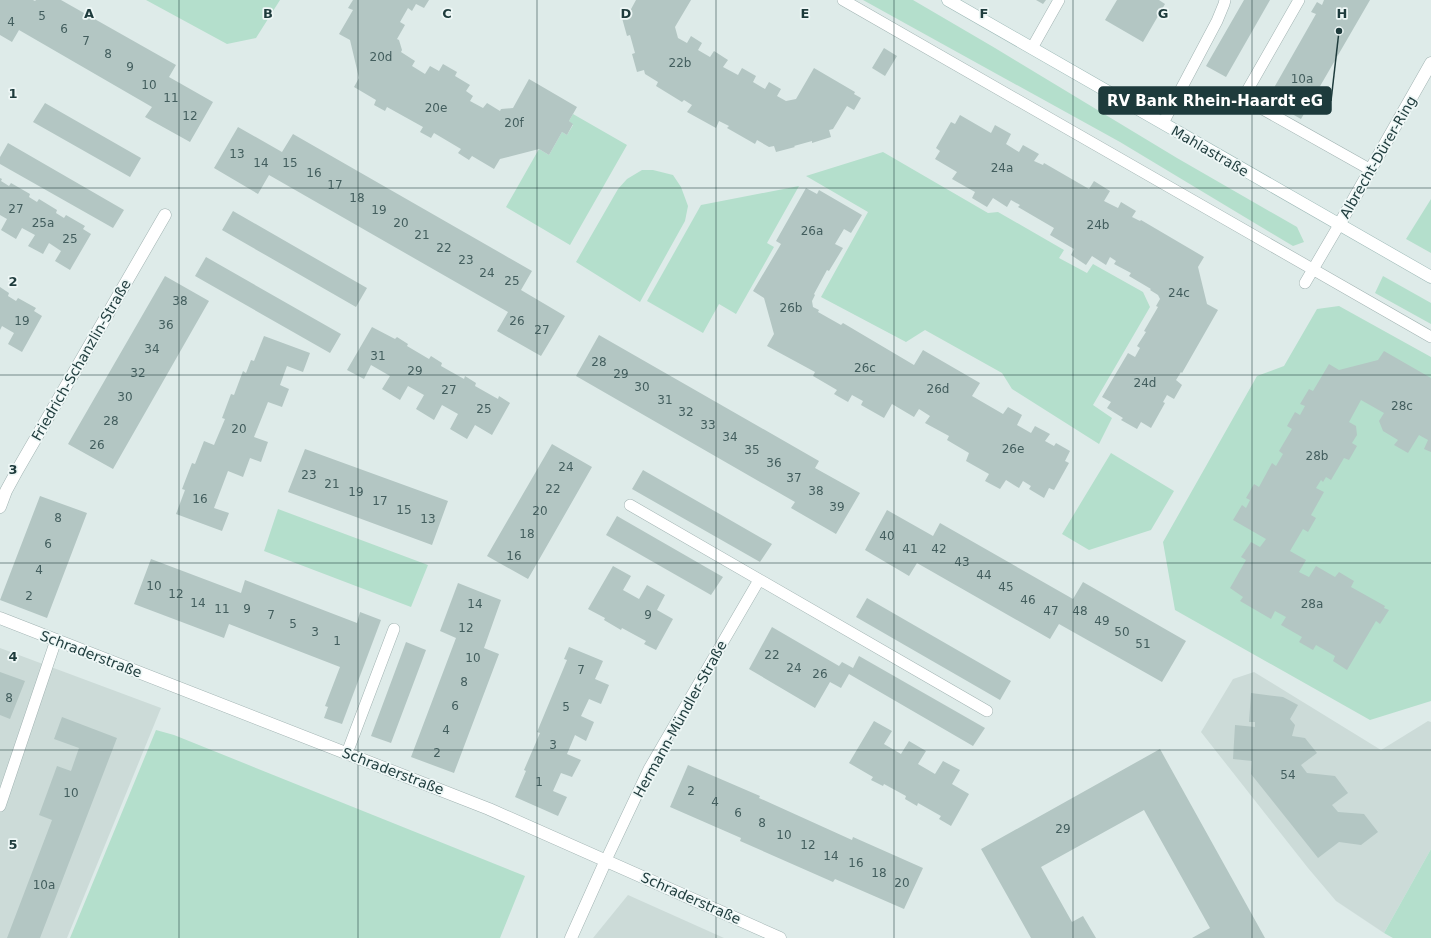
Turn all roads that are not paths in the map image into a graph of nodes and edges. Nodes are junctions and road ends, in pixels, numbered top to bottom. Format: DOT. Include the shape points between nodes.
graph roads {
  1 [pos="843,0"];
  2 [pos="948,0"];
  3 [pos="1058,0"];
  4 [pos="1225,0"];
  5 [pos="1299,0"];
  6 [pos="1032,48"];
  7 [pos="1430,68"];
  8 [pos="1163,124"];
  9 [pos="1371,170"];
  10 [pos="165,215"];
  11 [pos="1339,225"];
  12 [pos="1313,269"];
  13 [pos="1431,277"];
  14 [pos="1305,283"];
  15 [pos="1431,337"];
  16 [pos="3,490"];
  17 [pos="630,505"];
  18 [pos="0,507"];
  19 [pos="759,580"];
  20 [pos="0,618"];
  21 [pos="394,629"];
  22 [pos="56,640"];
  23 [pos="987,711"];
  24 [pos="347,753"];
  25 [pos="0,806"];
  26 [pos="606,860"];
  27 [pos="571,938"];
  28 [pos="780,938"];
  1 -- 12 [label="lane"];
  2 -- 6 [label="street, Mahlastraße"];
  3 -- 6 [label="lane"];
  4 -- 8 [label="lane" via="1217,21"];
  5 -- 9 [label="lane" via="1243,98"];
  6 -- 8 [label="street, Mahlastraße"];
  7 -- 9 [label="street, Albrecht-Dürer-Ring"];
  8 -- 11 [label="street, Mahlastraße"];
  9 -- 11 [label="street, Albrecht-Dürer-Ring"];
  10 -- 16 [label="street, Friedrich-Schanzlin-Straße"];
  11 -- 12 [label="lane"];
  11 -- 13 [label="street, Mahlastraße"];
  12 -- 14 [label="lane"];
  12 -- 15 [label="lane"];
  16 -- 18 [label="street, Friedrich-Schanzlin-Straße"];
  17 -- 19 [label="lane"];
  19 -- 23 [label="lane"];
  19 -- 26 [label="lane, Hermann-Mündler-Straße" via="649,769"];
  20 -- 22 [label="street, Schraderstraße"];
  21 -- 24 [label="lane"];
  22 -- 24 [label="street, Schraderstraße"];
  22 -- 25 [label="lane"];
  24 -- 26 [label="street, Schraderstraße" via="489,809"];
  26 -- 27 [label="street"];
  26 -- 28 [label="street, Schraderstraße"];
}
